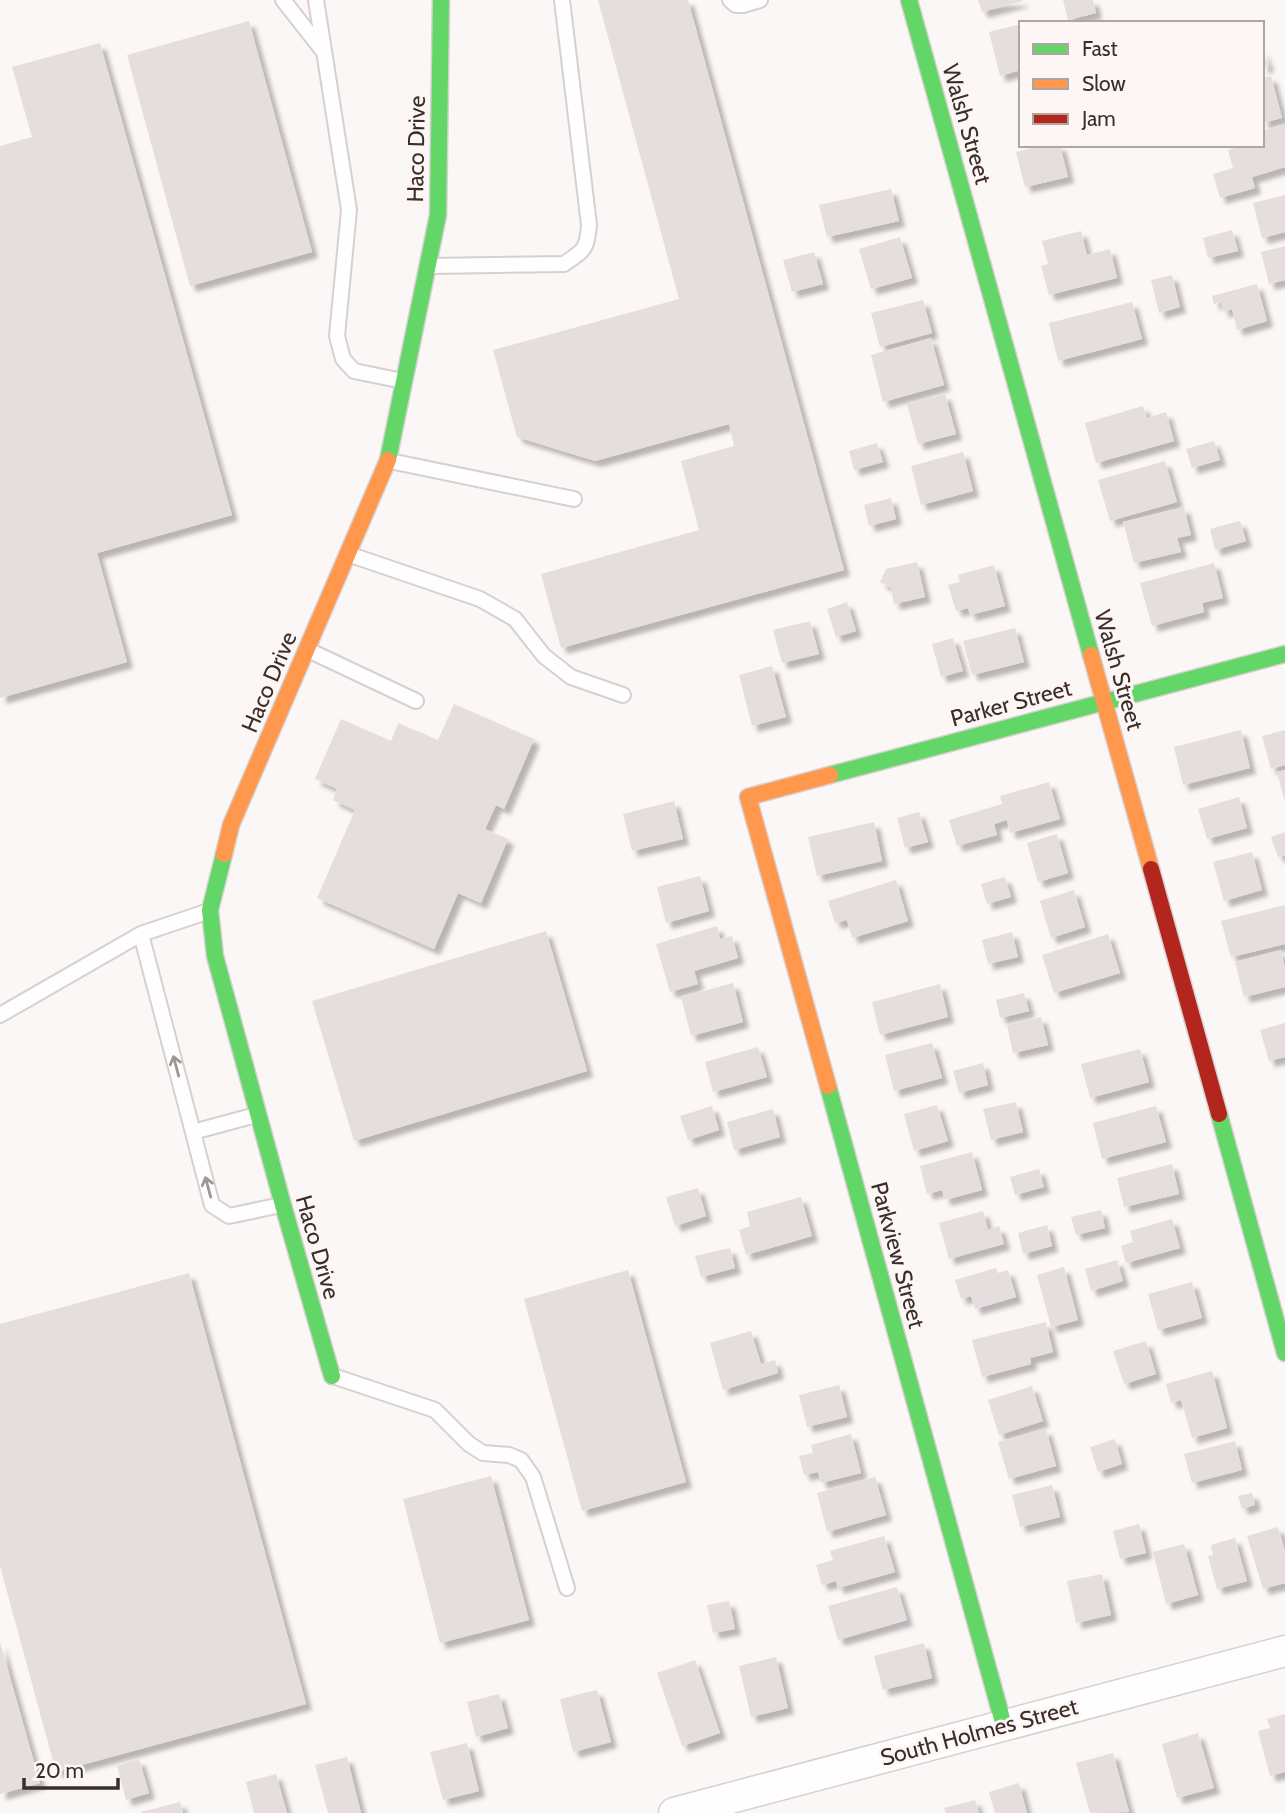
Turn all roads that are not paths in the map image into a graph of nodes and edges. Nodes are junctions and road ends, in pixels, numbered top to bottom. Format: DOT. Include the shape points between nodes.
graph roads {
  1 [pos="283,0"];
  2 [pos="316,0"];
  3 [pos="441,0"];
  4 [pos="562,0"];
  5 [pos="730,0"];
  6 [pos="760,0"];
  7 [pos="909,0"];
  8 [pos="325,53"];
  9 [pos="428,266"];
  10 [pos="405,382"];
  11 [pos="388,460"];
  12 [pos="574,499"];
  13 [pos="348,554"];
  14 [pos="307,650"];
  15 [pos="1285,653"];
  16 [pos="623,695"];
  17 [pos="416,701"];
  18 [pos="1104,702"];
  19 [pos="748,797"];
  20 [pos="210,910"];
  21 [pos="141,934"];
  22 [pos="0,1015"];
  23 [pos="258,1115"];
  24 [pos="193,1132"];
  25 [pos="283,1205"];
  26 [pos="1285,1353"];
  27 [pos="332,1376"];
  28 [pos="567,1588"];
  29 [pos="1285,1651"];
  30 [pos="1004,1726"];
  31 [pos="674,1813"];
  1 -- 8 [label="lane"];
  2 -- 8 [label="lane"];
  3 -- 9 [label="street, Haco Drive" via="438,215"];
  4 -- 9 [label="lane" via="588,243 564,264"];
  5 -- 6 [label="lane" via="736,5"];
  7 -- 18 [label="street, Walsh Street"];
  8 -- 10 [label="lane" via="349,210 337,336 343,359 354,371"];
  9 -- 10 [label="street, Haco Drive"];
  10 -- 11 [label="street, Haco Drive"];
  11 -- 12 [label="lane"];
  11 -- 13 [label="street, Haco Drive"];
  13 -- 14 [label="street, Haco Drive"];
  13 -- 16 [label="lane" via="480,599 515,619 544,656 571,677"];
  14 -- 17 [label="lane"];
  14 -- 20 [label="street, Haco Drive" via="231,825"];
  15 -- 18 [label="street, Parker Street"];
  18 -- 19 [label="street, Parker Street"];
  18 -- 26 [label="street, Walsh Street"];
  19 -- 30 [label="street, Parkview Street"];
  20 -- 21 [label="lane"];
  20 -- 23 [label="street, Haco Drive" via="215,956"];
  21 -- 22 [label="lane"];
  24 -- 21 [label="lane, one-way"];
  23 -- 24 [label="lane"];
  23 -- 25 [label="street, Haco Drive"];
  25 -- 24 [label="lane, one-way" via="229,1216 212,1205"];
  25 -- 27 [label="street, Haco Drive"];
  27 -- 28 [label="lane" via="435,1410 483,1453 520,1460 533,1477"];
  29 -- 30 [label="street, South Holmes Street"];
  30 -- 31 [label="street, South Holmes Street"];
}
